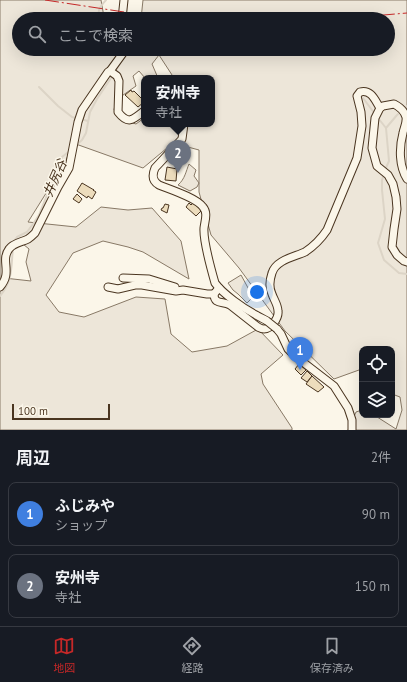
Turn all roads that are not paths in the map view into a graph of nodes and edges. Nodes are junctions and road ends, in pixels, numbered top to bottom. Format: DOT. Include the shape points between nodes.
graph roads {
  1 [pos="124,0"];
  2 [pos="123,12"];
  3 [pos="121,56"];
  4 [pos="110,71"];
  5 [pos="380,108"];
  6 [pos="141,113"];
  7 [pos="184,127"];
  8 [pos="407,180"];
  9 [pos="407,262"];
  10 [pos="122,278"];
  11 [pos="0,287"];
  12 [pos="108,287"];
  13 [pos="183,290"];
  14 [pos="216,291"];
  15 [pos="352,430"];
  1 -- 2 [label="street"];
  3 -- 4 [label="street"];
  4 -- 6 [label="street" via="119,81 118,112 127,120 133,120"];
  4 -- 11 [label="street" via="82,110 69,168 35,233 11,246 6,253 6,278"];
  5 -- 8 [label="street" via="394,104 403,110 406,116 400,151"];
  5 -- 9 [label="street" via="375,118 372,148 377,166 393,184 396,197 392,248"];
  5 -- 14 [label="street" via="370,93 360,92 357,96 362,126 357,158 322,238 305,251 276,265 273,270 270,278 271,292 279,314 269,327 262,329 227,303 216,301"];
  7 -- 14 [label="street" via="182,139 155,168 153,178 159,185 196,200 204,207 205,240"];
  10 -- 13 [label="street" via="149,279"];
  12 -- 13 [label="street" via="118,289 142,285"];
  13 -- 14 [label="street" via="207,294"];
  14 -- 15 [label="street, bridge" via="277,329 288,349 334,386 348,408"];
}
